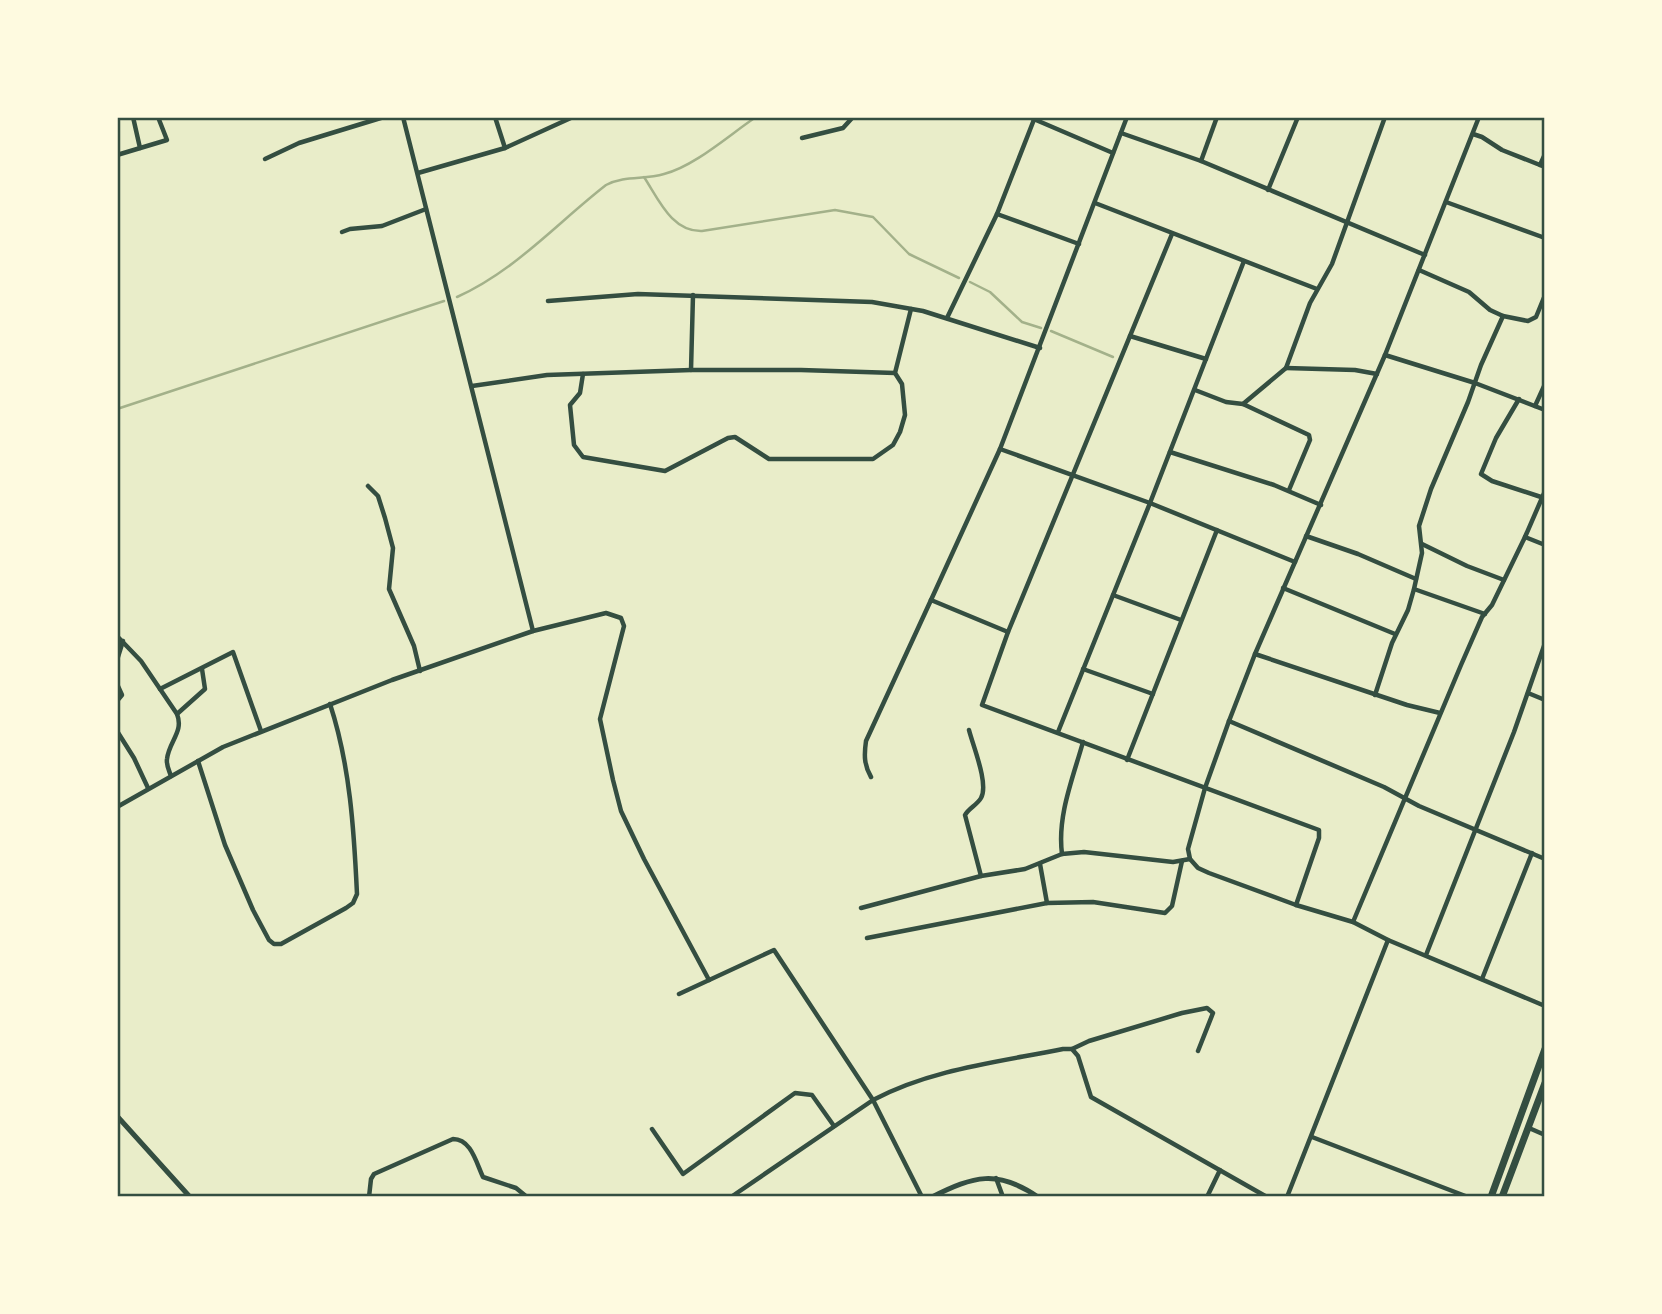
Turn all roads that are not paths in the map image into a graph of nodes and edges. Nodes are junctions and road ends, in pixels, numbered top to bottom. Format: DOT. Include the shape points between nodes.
graph roads {
  1 [pos="133,117"];
  2 [pos="158,117"];
  3 [pos="384,117"];
  4 [pos="402,117"];
  5 [pos="495,117"];
  6 [pos="573,117"];
  7 [pos="853,117"];
  8 [pos="1127,117"];
  9 [pos="1217,117"];
  10 [pos="1298,117"];
  11 [pos="1385,117"];
  12 [pos="1479,117"];
  13 [pos="1033,118"];
  14 [pos="1121,133"];
  15 [pos="1473,134"];
  16 [pos="802,138"];
  17 [pos="141,148"];
  18 [pos="505,148"];
  19 [pos="1113,153"];
  20 [pos="1545,154"];
  21 [pos="117,155"];
  22 [pos="265,159"];
  23 [pos="1201,161"];
  24 [pos="1542,166"];
  25 [pos="418,173"];
  26 [pos="1268,190"];
  27 [pos="1446,202"];
  28 [pos="1095,203"];
  29 [pos="426,209"];
  30 [pos="997,214"];
  31 [pos="1346,222"];
  32 [pos="342,232"];
  33 [pos="1172,234"];
  34 [pos="1545,238"];
  35 [pos="1079,244"];
  36 [pos="1425,255"];
  37 [pos="1244,261"];
  38 [pos="1419,270"];
  39 [pos="1317,289"];
  40 [pos="693,295"];
  41 [pos="1545,295"];
  42 [pos="548,301"];
  43 [pos="911,309"];
  44 [pos="1503,316"];
  45 [pos="947,318"];
  46 [pos="1130,335"];
  47 [pos="1040,348"];
  48 [pos="1385,355"];
  49 [pos="1206,359"];
  50 [pos="1286,368"];
  51 [pos="691,370"];
  52 [pos="895,373"];
  53 [pos="583,374"];
  54 [pos="1377,374"];
  55 [pos="1475,383"];
  56 [pos="1545,384"];
  57 [pos="471,386"];
  58 [pos="1195,390"];
  59 [pos="1519,399"];
  60 [pos="1243,404"];
  61 [pos="1535,406"];
  62 [pos="1545,410"];
  63 [pos="1000,449"];
  64 [pos="1170,452"];
  65 [pos="1072,477"];
  66 [pos="368,486"];
  67 [pos="1289,491"];
  68 [pos="1545,491"];
  69 [pos="1541,497"];
  70 [pos="1150,503"];
  71 [pos="1321,505"];
  72 [pos="1217,530"];
  73 [pos="1306,536"];
  74 [pos="1525,537"];
  75 [pos="1422,544"];
  76 [pos="1545,545"];
  77 [pos="1294,562"];
  78 [pos="1416,579"];
  79 [pos="1504,580"];
  80 [pos="1283,588"];
  81 [pos="1414,589"];
  82 [pos="1113,594"];
  83 [pos="931,600"];
  84 [pos="1485,614"];
  85 [pos="1181,620"];
  86 [pos="533,631"];
  87 [pos="1009,632"];
  88 [pos="1395,634"];
  89 [pos="117,636"];
  90 [pos="123,642"];
  91 [pos="1545,643"];
  92 [pos="1255,654"];
  93 [pos="117,660"];
  94 [pos="202,669"];
  95 [pos="1083,669"];
  96 [pos="420,671"];
  97 [pos="117,684"];
  98 [pos="160,689"];
  99 [pos="1528,693"];
  100 [pos="1153,694"];
  101 [pos="1375,695"];
  102 [pos="1545,700"];
  103 [pos="117,701"];
  104 [pos="330,704"];
  105 [pos="177,713"];
  106 [pos="1440,713"];
  107 [pos="1229,721"];
  108 [pos="968,730"];
  109 [pos="117,731"];
  110 [pos="261,731"];
  111 [pos="1058,732"];
  112 [pos="1083,743"];
  113 [pos="1127,760"];
  114 [pos="198,761"];
  115 [pos="171,776"];
  116 [pos="871,777"];
  117 [pos="1205,788"];
  118 [pos="148,789"];
  119 [pos="1405,797"];
  120 [pos="117,807"];
  121 [pos="1475,830"];
  122 [pos="1532,853"];
  123 [pos="1062,854"];
  124 [pos="1191,859"];
  125 [pos="1545,859"];
  126 [pos="1182,862"];
  127 [pos="1040,864"];
  128 [pos="981,876"];
  129 [pos="1047,903"];
  130 [pos="1296,905"];
  131 [pos="861,908"];
  132 [pos="1353,922"];
  133 [pos="867,938"];
  134 [pos="1388,940"];
  135 [pos="1426,955"];
  136 [pos="709,980"];
  137 [pos="1482,980"];
  138 [pos="679,994"];
  139 [pos="1545,1006"];
  140 [pos="1072,1049"];
  141 [pos="1545,1049"];
  142 [pos="1198,1051"];
  143 [pos="1545,1083"];
  144 [pos="873,1100"];
  145 [pos="117,1116"];
  146 [pos="834,1126"];
  147 [pos="1528,1128"];
  148 [pos="652,1129"];
  149 [pos="1545,1135"];
  150 [pos="1312,1137"];
  151 [pos="1220,1170"];
  152 [pos="996,1178"];
  153 [pos="369,1196"];
  154 [pos="190,1197"];
  155 [pos="363,1197"];
  156 [pos="527,1197"];
  157 [pos="731,1197"];
  158 [pos="922,1197"];
  159 [pos="932,1197"];
  160 [pos="1003,1197"];
  161 [pos="1038,1197"];
  162 [pos="1208,1197"];
  163 [pos="1267,1197"];
  164 [pos="1287,1197"];
  165 [pos="1468,1197"];
  166 [pos="1491,1197"];
  167 [pos="1502,1197"];
  1 -- 17 [label="street"];
  2 -- 17 [label="street" via="167,140"];
  3 -- 22 [label="street" via="299,143"];
  4 -- 25 [label="street"];
  5 -- 18 [label="street"];
  6 -- 18 [label="street"];
  7 -- 16 [label="street" via="844,128"];
  8 -- 14 [label="street"];
  9 -- 23 [label="street"];
  10 -- 26 [label="street"];
  11 -- 31 [label="street"];
  12 -- 15 [label="street"];
  13 -- 19 [label="street"];
  13 -- 30 [label="street"];
  14 -- 19 [label="street"];
  14 -- 23 [label="street"];
  15 -- 24 [label="street"];
  15 -- 27 [label="street"];
  17 -- 21 [label="street"];
  18 -- 25 [label="street"];
  19 -- 28 [label="street"];
  20 -- 24 [label="street"];
  23 -- 26 [label="street"];
  25 -- 29 [label="street"];
  26 -- 31 [label="street"];
  27 -- 34 [label="street"];
  27 -- 36 [label="street"];
  28 -- 33 [label="street"];
  28 -- 35 [label="street"];
  29 -- 32 [label="street" via="382,226"];
  29 -- 57 [label="street"];
  30 -- 35 [label="street"];
  30 -- 45 [label="street"];
  31 -- 36 [label="street"];
  31 -- 39 [label="street" via="1332,264"];
  33 -- 37 [label="street"];
  33 -- 46 [label="street"];
  35 -- 47 [label="street"];
  36 -- 38 [label="street"];
  37 -- 39 [label="street"];
  37 -- 49 [label="street"];
  38 -- 44 [label="street" via="1469,292"];
  38 -- 48 [label="street"];
  39 -- 50 [label="street"];
  40 -- 42 [label="street"];
  40 -- 43 [label="street" via="872,302"];
  40 -- 51 [label="street"];
  41 -- 44 [label="street" via="1533,320"];
  43 -- 45 [label="street"];
  43 -- 52 [label="street"];
  44 -- 55 [label="street"];
  45 -- 47 [label="street"];
  46 -- 49 [label="street"];
  46 -- 65 [label="street"];
  47 -- 63 [label="street"];
  48 -- 54 [label="street"];
  48 -- 55 [label="street"];
  49 -- 58 [label="street"];
  50 -- 54 [label="street"];
  50 -- 60 [label="street"];
  51 -- 52 [label="street"];
  51 -- 53 [label="street"];
  52 -- 53 [label="street" via="902,384 905,415 893,445 873,459 769,460 735,437 665,471 583,457 577,452 570,405 580,393"];
  53 -- 57 [label="street"];
  54 -- 71 [label="street"];
  55 -- 59 [label="street"];
  55 -- 75 [label="street" via="1423,511 1419,526"];
  56 -- 61 [label="street"];
  57 -- 86 [label="street"];
  58 -- 60 [label="street"];
  58 -- 64 [label="street"];
  59 -- 61 [label="street"];
  59 -- 69 [label="street" via="1481,474"];
  60 -- 67 [label="street" via="1308,435 1310,440"];
  61 -- 62 [label="street"];
  63 -- 65 [label="street"];
  63 -- 83 [label="street"];
  64 -- 67 [label="street"];
  64 -- 70 [label="street"];
  65 -- 70 [label="street"];
  65 -- 87 [label="street"];
  66 -- 96 [label="street" via="378,496 385,518 393,548 389,589"];
  67 -- 71 [label="street"];
  68 -- 69 [label="street"];
  69 -- 74 [label="street"];
  70 -- 72 [label="street"];
  70 -- 82 [label="street"];
  71 -- 73 [label="street"];
  72 -- 77 [label="street"];
  72 -- 85 [label="street"];
  73 -- 77 [label="street"];
  73 -- 78 [label="street"];
  74 -- 76 [label="street"];
  74 -- 79 [label="street"];
  75 -- 78 [label="street"];
  75 -- 79 [label="street"];
  77 -- 80 [label="street"];
  78 -- 81 [label="street"];
  79 -- 84 [label="street"];
  80 -- 88 [label="street"];
  80 -- 92 [label="street"];
  81 -- 84 [label="street"];
  81 -- 88 [label="street"];
  82 -- 85 [label="street"];
  82 -- 95 [label="street"];
  83 -- 87 [label="street"];
  83 -- 116 [label="street" via="866,741 866,769"];
  84 -- 106 [label="street"];
  85 -- 100 [label="street"];
  86 -- 96 [label="street"];
  86 -- 136 [label="street" via="606,613 621,618 624,626 600,719 613,780 621,811 644,859"];
  87 -- 111 [label="street" via="982,705"];
  88 -- 101 [label="street"];
  89 -- 90 [label="street"];
  90 -- 93 [label="street"];
  90 -- 98 [label="street"];
  91 -- 99 [label="street"];
  92 -- 101 [label="street"];
  92 -- 107 [label="street"];
  94 -- 98 [label="street"];
  94 -- 105 [label="street" via="205,689"];
  94 -- 110 [label="street" via="233,652"];
  95 -- 100 [label="street"];
  95 -- 111 [label="street"];
  96 -- 104 [label="street"];
  97 -- 103 [label="street" via="122,695"];
  98 -- 105 [label="street"];
  99 -- 102 [label="street"];
  99 -- 121 [label="street"];
  100 -- 113 [label="street"];
  101 -- 106 [label="street"];
  104 -- 110 [label="street"];
  104 -- 114 [label="street" via="343,750 357,894 346,908 281,944 269,940 253,911 225,845"];
  105 -- 115 [label="street" via="179,730 167,761"];
  106 -- 119 [label="street"];
  107 -- 117 [label="street"];
  107 -- 119 [label="street"];
  108 -- 128 [label="street" via="984,784 979,802 965,815"];
  109 -- 118 [label="street"];
  110 -- 114 [label="street"];
  111 -- 112 [label="street"];
  112 -- 113 [label="street"];
  112 -- 123 [label="street" via="1065,804"];
  113 -- 117 [label="street"];
  114 -- 115 [label="street"];
  115 -- 118 [label="street"];
  117 -- 124 [label="street" via="1190,837"];
  117 -- 130 [label="street" via="1319,830"];
  118 -- 120 [label="street"];
  119 -- 121 [label="street"];
  119 -- 132 [label="street"];
  121 -- 122 [label="street"];
  121 -- 135 [label="street"];
  122 -- 125 [label="street"];
  122 -- 137 [label="street"];
  123 -- 126 [label="street"];
  123 -- 127 [label="street"];
  124 -- 126 [label="street"];
  124 -- 130 [label="street" via="1198,869"];
  126 -- 129 [label="street" via="1172,906 1165,913 1093,902"];
  127 -- 128 [label="street"];
  127 -- 129 [label="street"];
  128 -- 131 [label="street"];
  129 -- 133 [label="street"];
  130 -- 132 [label="street"];
  132 -- 134 [label="street"];
  134 -- 135 [label="street"];
  134 -- 150 [label="street"];
  135 -- 137 [label="street"];
  136 -- 138 [label="street"];
  136 -- 144 [label="street" via="774,950"];
  137 -- 139 [label="street"];
  140 -- 142 [label="street" via="1207,1008 1213,1013"];
  140 -- 144 [label="street" via="926,1078"];
  140 -- 151 [label="street" via="1091,1097"];
  141 -- 166 [label="highway"];
  143 -- 147 [label="highway"];
  144 -- 146 [label="street"];
  144 -- 158 [label="street"];
  145 -- 154 [label="street"];
  146 -- 148 [label="street" via="812,1095 795,1093 683,1174"];
  146 -- 157 [label="street"];
  147 -- 149 [label="street"];
  147 -- 167 [label="highway"];
  150 -- 164 [label="street"];
  150 -- 165 [label="street"];
  151 -- 162 [label="street"];
  151 -- 163 [label="street"];
  152 -- 159 [label="street" via="975,1179"];
  152 -- 160 [label="street"];
  152 -- 161 [label="street" via="1018,1183"];
  153 -- 155 [label="street"];
  153 -- 156 [label="street" via="374,1174 461,1139 483,1177 516,1188"];
}
